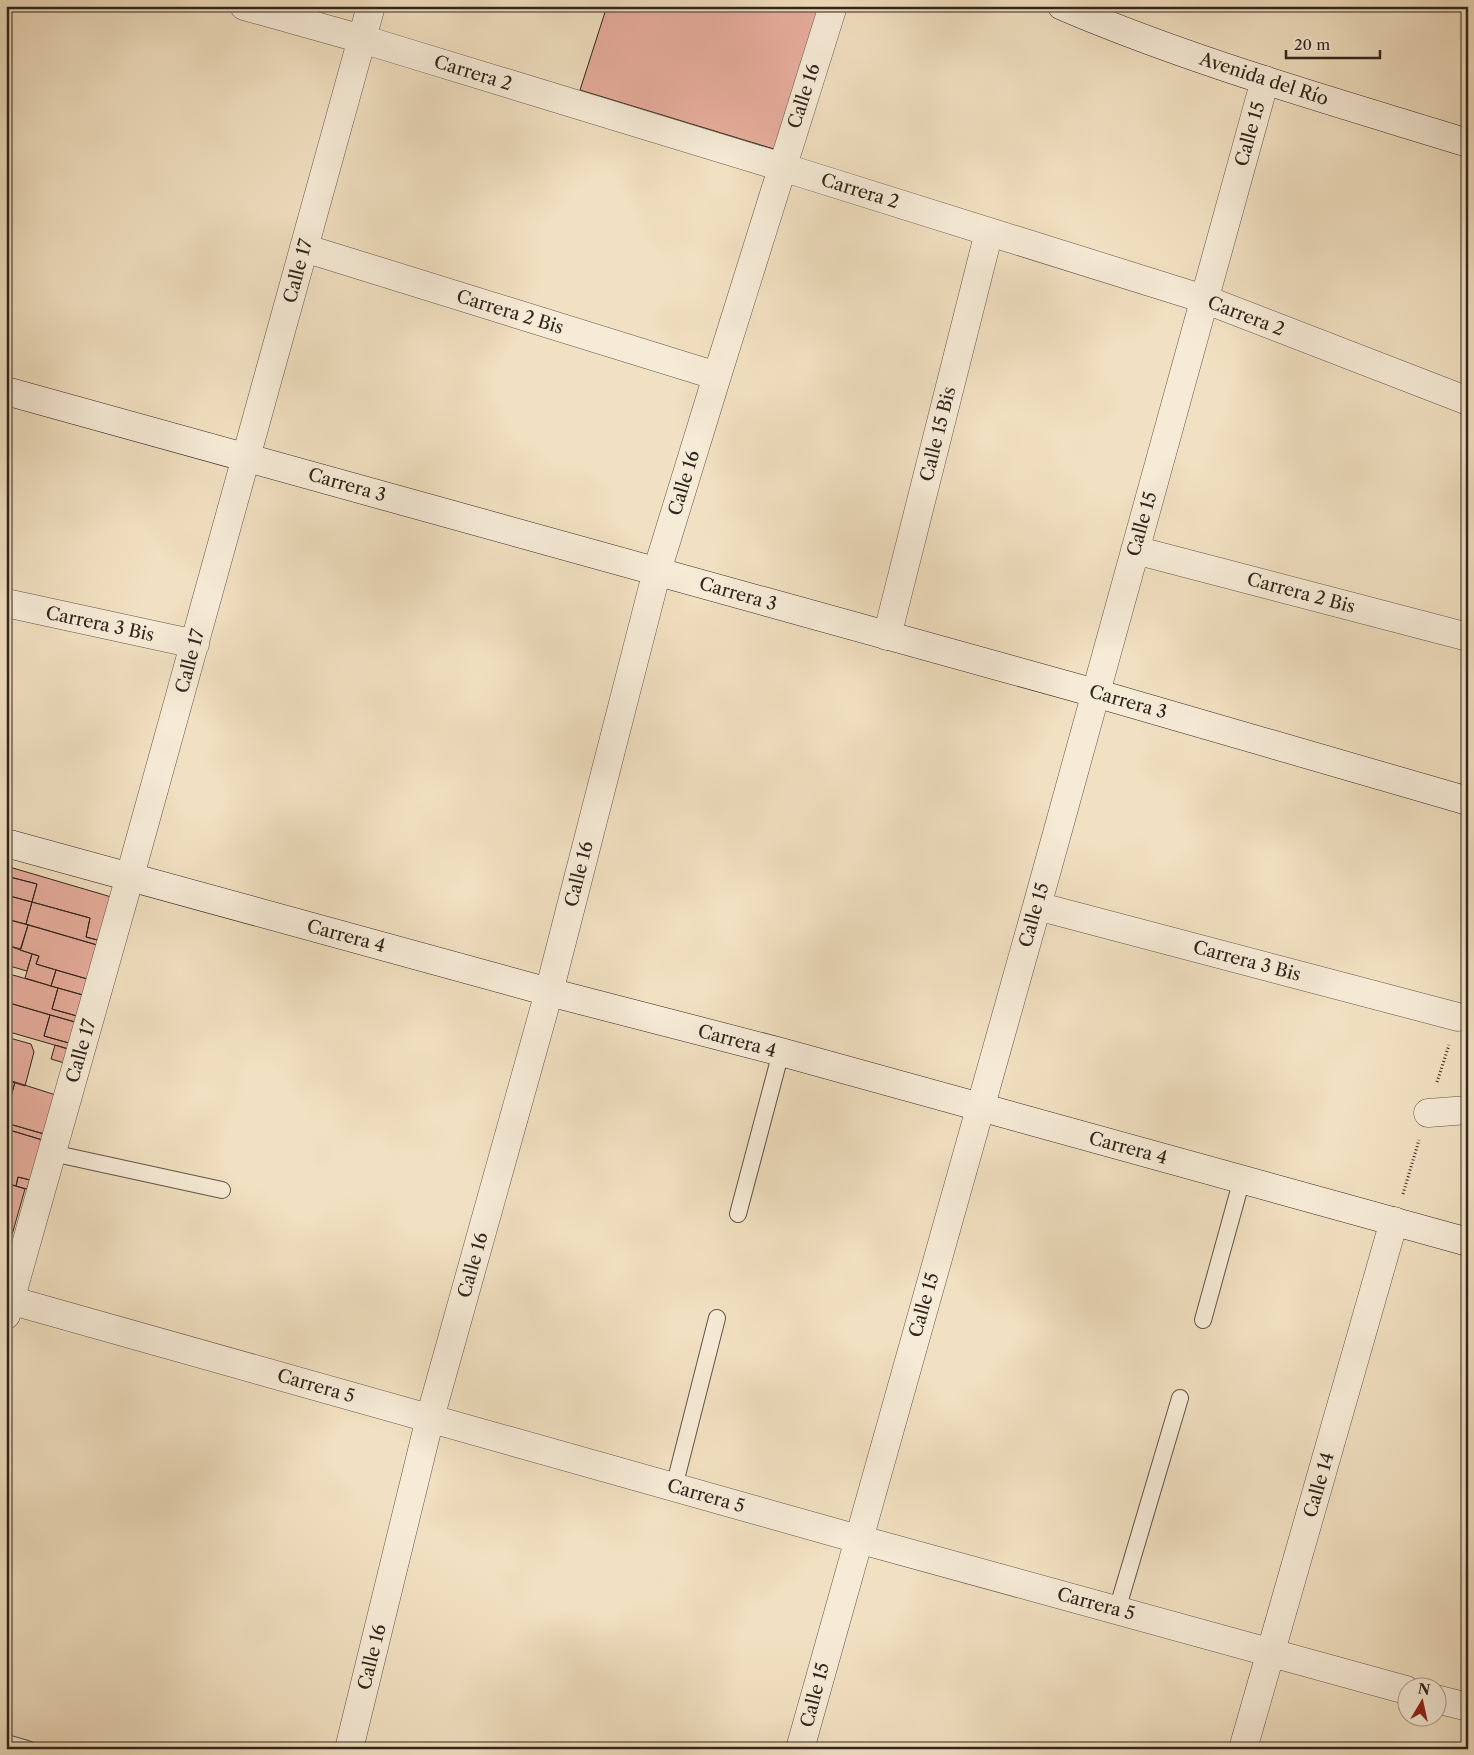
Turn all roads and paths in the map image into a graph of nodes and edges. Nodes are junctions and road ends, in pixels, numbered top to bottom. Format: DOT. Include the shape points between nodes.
graph roads {
  1 [pos="244,6"];
  2 [pos="371,6"];
  3 [pos="833,6"];
  4 [pos="1062,6"];
  5 [pos="362,39"];
  6 [pos="1265,80"];
  7 [pos="1468,143"];
  8 [pos="782,167"];
  9 [pos="989,232"];
  10 [pos="304,248"];
  11 [pos="1204,299"];
  12 [pos="717,376"];
  13 [pos="6,391"];
  14 [pos="1468,401"];
  15 [pos="246,457"];
  16 [pos="1134,550"];
  17 [pos="657,572"];
  18 [pos="6,603"];
  19 [pos="887,636"];
  20 [pos="1468,637"];
  21 [pos="195,644"];
  22 [pos="1095,693"];
  23 [pos="1468,801"];
  24 [pos="6,842"];
  25 [pos="130,876"];
  26 [pos="1037,906"];
  27 [pos="549,992"];
  28 [pos="1458,1017"];
  29 [pos="781,1052"];
  30 [pos="980,1107"];
  31 [pos="1468,1110"];
  32 [pos="1428,1113"];
  33 [pos="52,1153"];
  34 [pos="1242,1179"];
  35 [pos="222,1190"];
  36 [pos="738,1214"];
  37 [pos="1394,1221"];
  38 [pos="1468,1242"];
  39 [pos="8,1305"];
  40 [pos="716,1318"];
  41 [pos="1203,1320"];
  42 [pos="1180,1398"];
  43 [pos="430,1418"];
  44 [pos="674,1487"];
  45 [pos="858,1538"];
  46 [pos="1117,1610"];
  47 [pos="1270,1652"];
  48 [pos="1396,1687"];
  49 [pos="1446,1702"];
  50 [pos="1468,1708"];
  51 [pos="6,1743"];
  52 [pos="27,1749"];
  53 [pos="349,1749"];
  54 [pos="800,1749"];
  55 [pos="1243,1749"];
  1 -- 5 [label="street, Carrera 2"];
  2 -- 5 [label="street, Calle 17"];
  3 -- 8 [label="street, Calle 16"];
  4 -- 6 [label="street, Avenida del Río" via="1120,31"];
  5 -- 8 [label="street, Carrera 2"];
  5 -- 10 [label="street, Calle 17"];
  6 -- 7 [label="street, Avenida del Río"];
  6 -- 11 [label="street, Calle 15"];
  8 -- 9 [label="street, Carrera 2"];
  8 -- 12 [label="street, Calle 16"];
  9 -- 11 [label="street, Carrera 2"];
  9 -- 19 [label="street, Calle 15 Bis"];
  10 -- 12 [label="street, Carrera 2 Bis"];
  10 -- 15 [label="street, Calle 17"];
  11 -- 14 [label="street, Carrera 2"];
  11 -- 16 [label="street, Calle 15"];
  12 -- 17 [label="street, Calle 16"];
  13 -- 15 [label="street, Carrera 3"];
  15 -- 17 [label="street, Carrera 3"];
  15 -- 21 [label="street, Calle 17"];
  16 -- 20 [label="street, Carrera 2 Bis"];
  16 -- 22 [label="street, Calle 15"];
  17 -- 19 [label="street, Carrera 3"];
  17 -- 27 [label="street, Calle 16"];
  18 -- 21 [label="street, Carrera 3 Bis"];
  19 -- 22 [label="street, Carrera 3"];
  21 -- 25 [label="street, Calle 17"];
  22 -- 23 [label="street, Carrera 3"];
  22 -- 26 [label="street, Calle 15"];
  24 -- 25 [label="street, Carrera 4"];
  25 -- 27 [label="street, Carrera 4"];
  25 -- 33 [label="street, Calle 17"];
  26 -- 28 [label="street, Carrera 3 Bis"];
  26 -- 30 [label="street, Calle 15"];
  27 -- 29 [label="street, Carrera 4"];
  27 -- 43 [label="street, Calle 16"];
  29 -- 30 [label="street, Carrera 4"];
  29 -- 36 [label="lane"];
  30 -- 34 [label="street, Carrera 4"];
  30 -- 45 [label="street, Calle 15"];
  31 -- 32 [label="street"];
  33 -- 35 [label="lane"];
  33 -- 39 [label="street, Calle 17"];
  34 -- 37 [label="street, Carrera 4"];
  34 -- 41 [label="lane"];
  37 -- 38 [label="street, Carrera 4"];
  37 -- 47 [label="street, Calle 14"];
  39 -- 43 [label="street, Carrera 5"];
  40 -- 44 [label="lane"];
  42 -- 46 [label="lane"];
  43 -- 44 [label="street, Carrera 5"];
  43 -- 53 [label="street, Calle 16"];
  44 -- 45 [label="street, Carrera 5"];
  45 -- 46 [label="street, Carrera 5"];
  45 -- 54 [label="street, Calle 15"];
  46 -- 47 [label="street, Carrera 5"];
  47 -- 48 [label="street, Carrera 5"];
  47 -- 55 [label="street, Calle 14"];
  49 -- 50 [label="street"];
  51 -- 52 [label="lane"];
}
